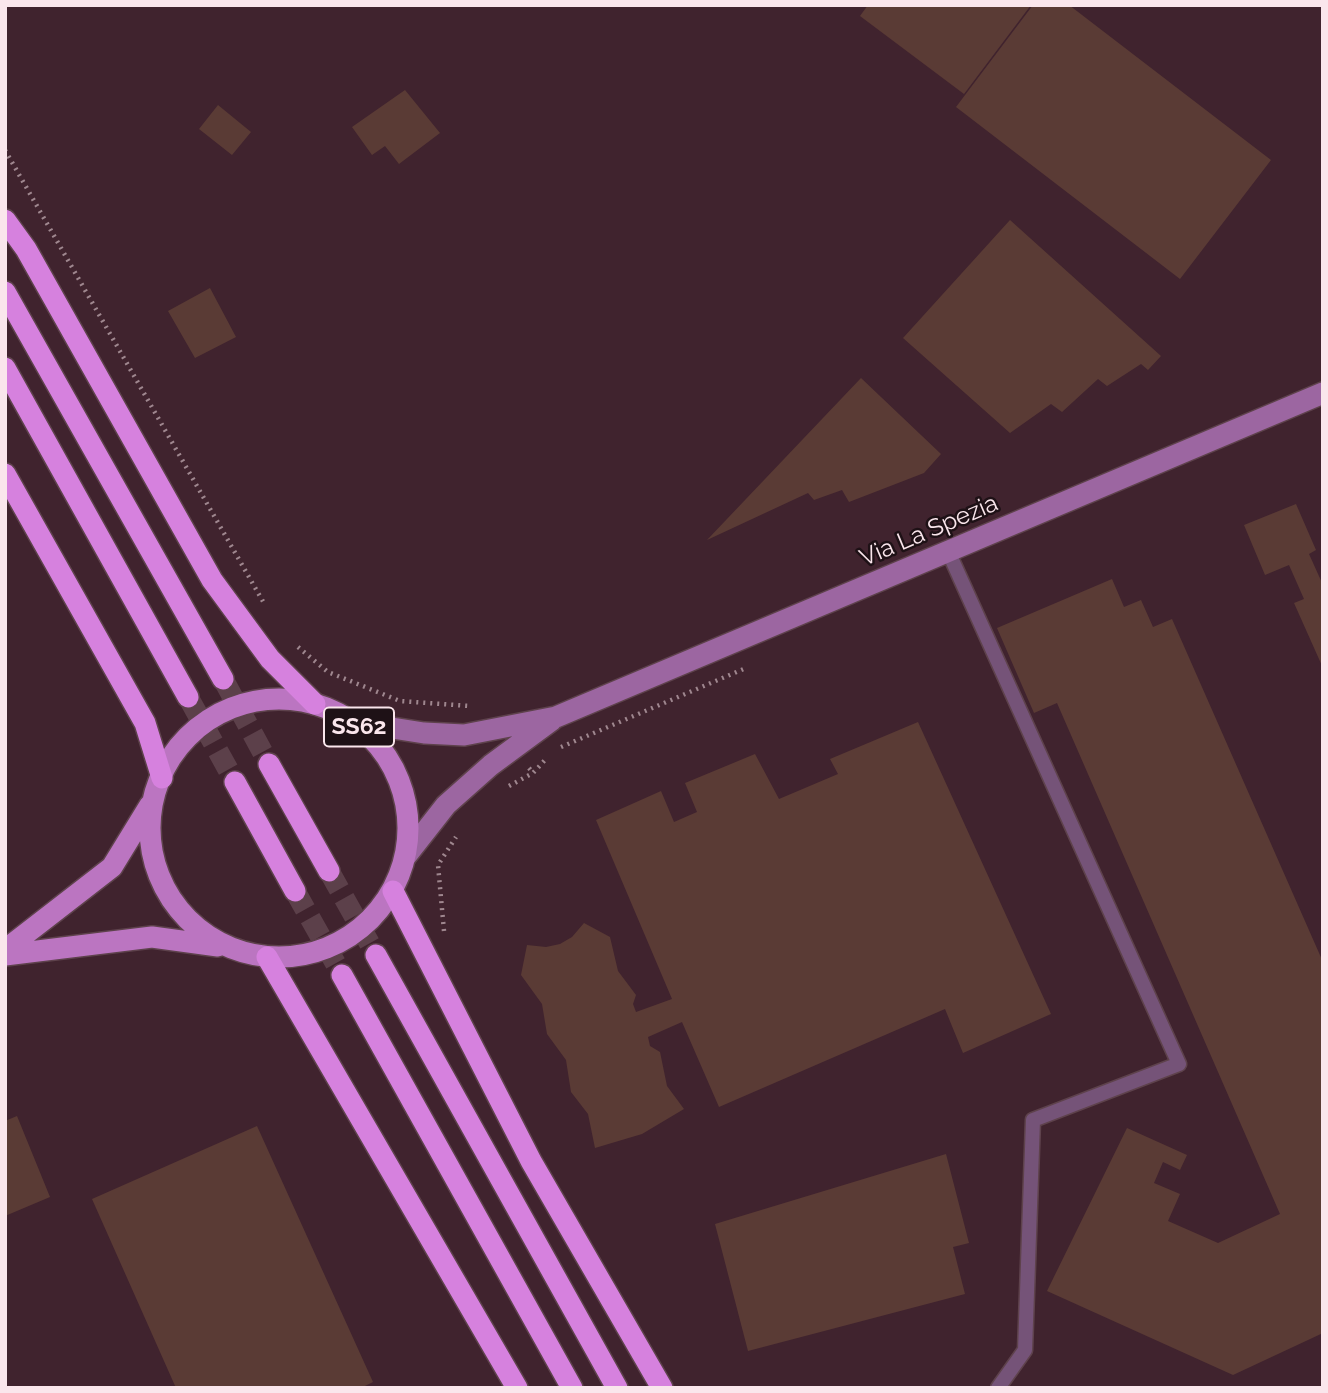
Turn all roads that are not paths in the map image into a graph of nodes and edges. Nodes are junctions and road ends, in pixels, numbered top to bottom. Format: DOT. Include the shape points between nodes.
graph roads {
  1 [pos="5,219"];
  2 [pos="5,292"];
  3 [pos="5,368"];
  4 [pos="1323,393"];
  5 [pos="5,474"];
  6 [pos="948,551"];
  7 [pos="223,679"];
  8 [pos="188,697"];
  9 [pos="315,704"];
  10 [pos="556,717"];
  11 [pos="354,722"];
  12 [pos="269,764"];
  13 [pos="162,778"];
  14 [pos="235,782"];
  15 [pos="153,800"];
  16 [pos="406,856"];
  17 [pos="329,871"];
  18 [pos="295,891"];
  19 [pos="393,891"];
  20 [pos="230,948"];
  21 [pos="5,953"];
  22 [pos="376,955"];
  23 [pos="267,957"];
  24 [pos="342,975"];
  25 [pos="517,1388"];
  26 [pos="572,1388"];
  27 [pos="617,1388"];
  28 [pos="662,1388"];
  29 [pos="998,1388"];
  1 -- 9 [label="highway" via="212,580 270,659"];
  2 -- 7 [label="highway"];
  3 -- 8 [label="highway"];
  4 -- 6 [label="main road, Via La Spezia / SS62"];
  5 -- 13 [label="highway" via="145,723"];
  6 -- 10 [label="main road, Via La Spezia / SS62"];
  6 -- 29 [label="lane" via="1179,1064 1033,1120 1025,1350"];
  9 -- 11 [label="main road, Via La Spezia / SS62"];
  9 -- 13 [label="main road, Via La Spezia / SS62" via="274,699 232,707 196,729 168,761"];
  10 -- 11 [label="main road, Via La Spezia / SS62" via="464,735"];
  10 -- 16 [label="main road, Via La Spezia / SS62" via="446,805"];
  11 -- 16 [label="main road, Via La Spezia / SS62" via="382,748 400,781 409,818"];
  12 -- 17 [label="highway"];
  13 -- 15 [label="main road, Via La Spezia / SS62"];
  14 -- 18 [label="highway"];
  15 -- 20 [label="main road, Via La Spezia / SS62" via="152,848 157,871 174,904 199,930"];
  15 -- 21 [label="main road, Via La Spezia" via="112,867"];
  16 -- 19 [label="main road, Via La Spezia / SS62"];
  19 -- 23 [label="main road, Via La Spezia / SS62" via="370,921 340,943 304,955"];
  19 -- 28 [label="highway" via="531,1161"];
  20 -- 21 [label="main road, Via La Spezia" via="152,937"];
  20 -- 23 [label="main road, Via La Spezia / SS62"];
  22 -- 27 [label="highway"];
  23 -- 25 [label="highway"];
  24 -- 26 [label="highway"];
}
